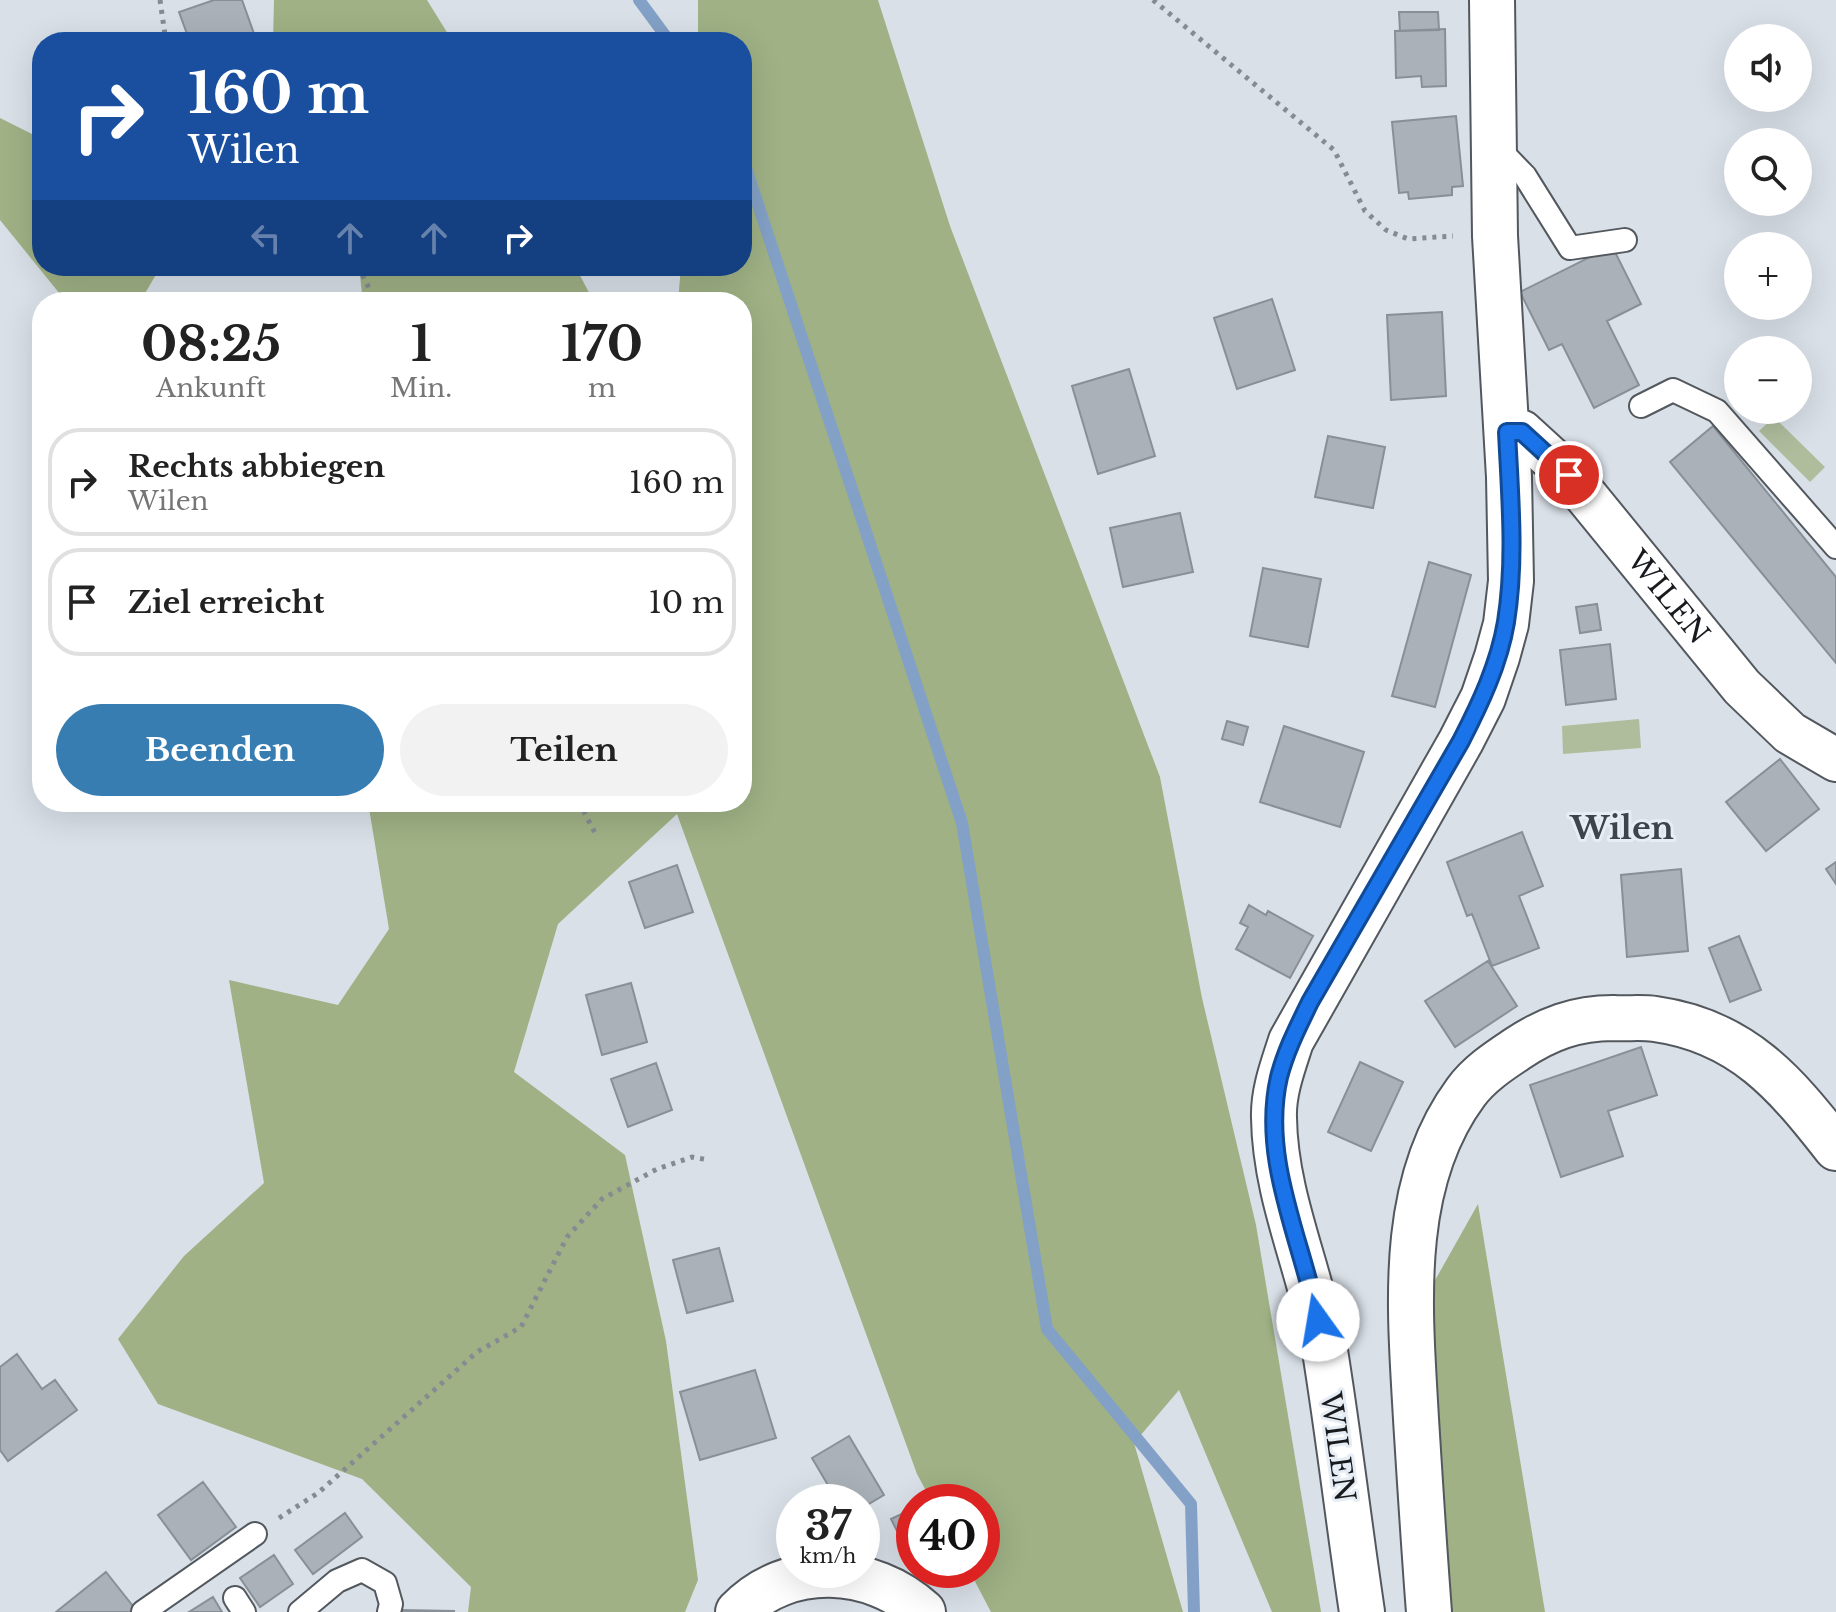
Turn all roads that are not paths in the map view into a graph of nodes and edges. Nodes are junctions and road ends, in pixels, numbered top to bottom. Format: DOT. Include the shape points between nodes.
graph roads {
  1 [pos="1492,0"];
  2 [pos="1494,144"];
  3 [pos="1625,240"];
  4 [pos="1641,406"];
  5 [pos="1507,432"];
  6 [pos="1836,547"];
  7 [pos="1836,760"];
  8 [pos="1836,1148"];
  9 [pos="255,1534"];
  10 [pos="143,1612"];
  11 [pos="300,1612"];
  12 [pos="389,1612"];
  13 [pos="738,1612"];
  14 [pos="923,1612"];
  15 [pos="1362,1612"];
  16 [pos="1429,1612"];
  1 -- 2 [label="street, WILEN"];
  2 -- 3 [label="lane" via="1525,176 1570,248"];
  2 -- 5 [label="street, WILEN"];
  4 -- 6 [label="lane" via="1673,390 1717,411"];
  5 -- 7 [label="street, WILEN" via="1522,432 1569,475 1742,687 1790,733"];
  5 -- 15 [label="street, WILEN" via="1511,581 1506,624 1483,698 1310,1002 1279,1078 1274,1116 1277,1160 1324,1350"];
  8 -- 16 [label="street" via="1792,1092 1746,1053 1704,1031 1655,1019 1603,1018 1543,1032 1496,1063 1467,1091 1439,1139 1423,1189 1409,1296"];
  9 -- 10 [label="lane"];
  11 -- 12 [label="lane" via="337,1581 362,1570 385,1583"];
  13 -- 14 [label="street" via="786,1581 826,1573 875,1581"];
}
